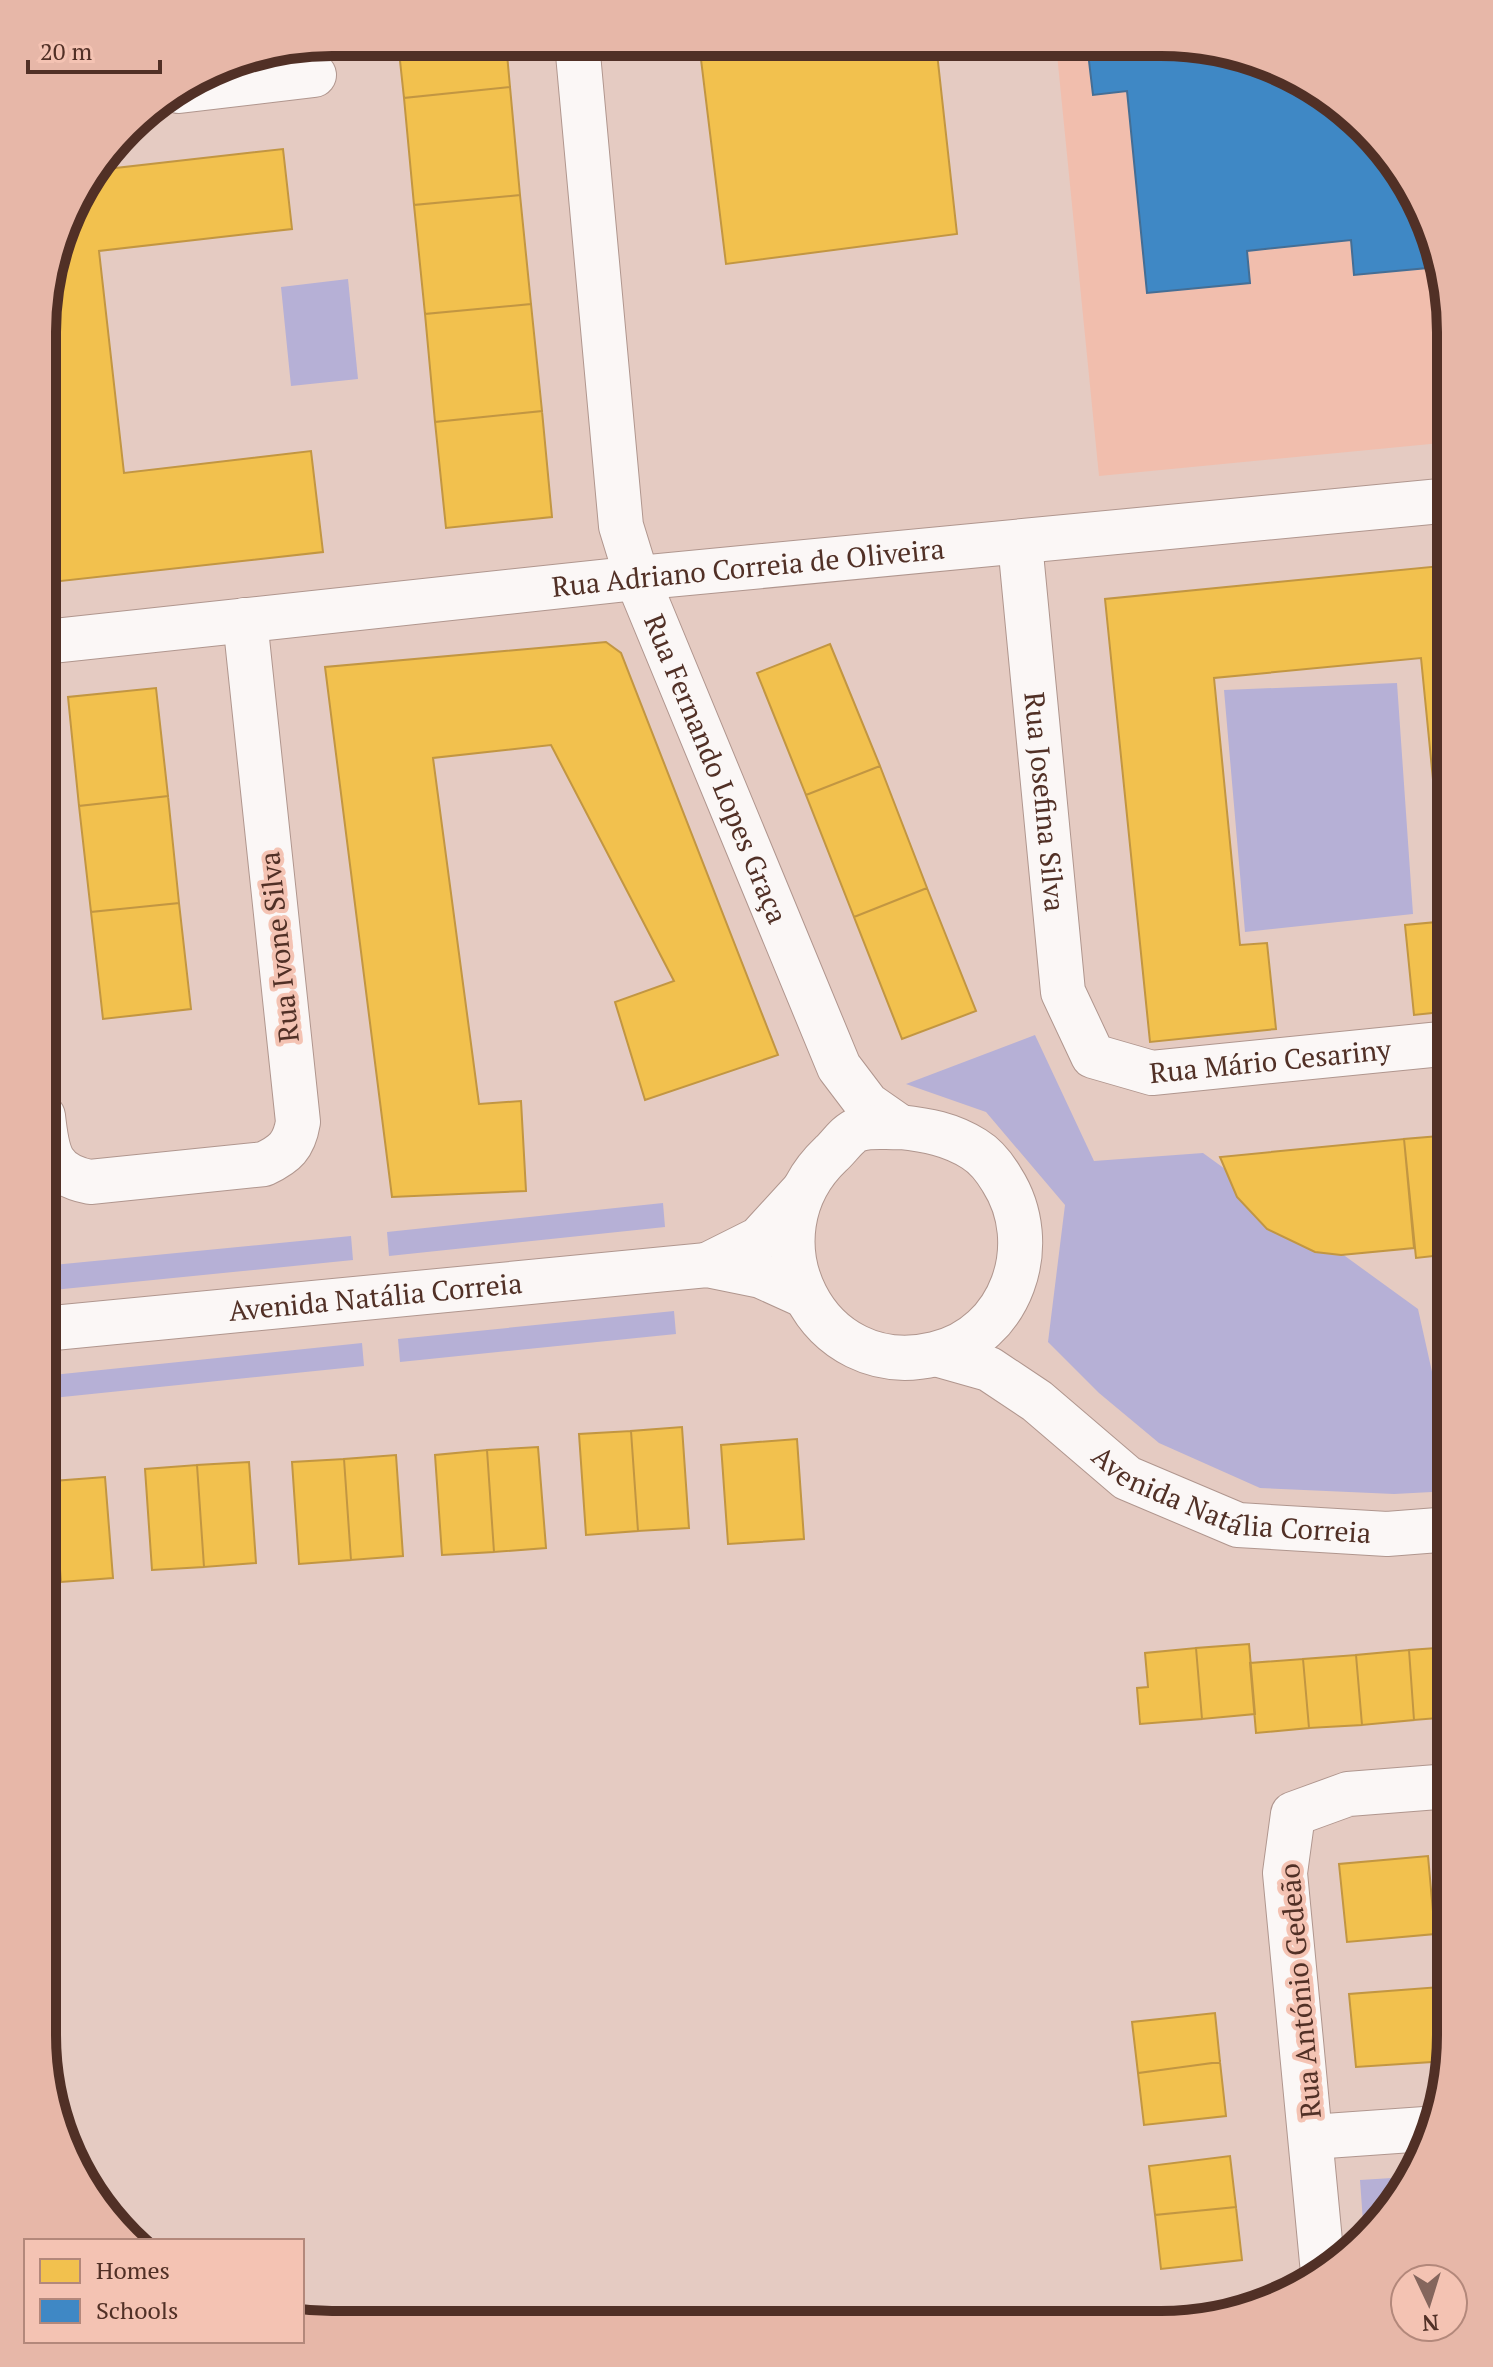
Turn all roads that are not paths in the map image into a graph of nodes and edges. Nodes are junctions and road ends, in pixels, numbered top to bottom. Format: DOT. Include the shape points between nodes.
graph roads {
  1 [pos="578,56"];
  2 [pos="314,75"];
  3 [pos="204,88"];
  4 [pos="1437,501"];
  5 [pos="1020,543"];
  6 [pos="637,578"];
  7 [pos="245,620"];
  8 [pos="56,641"];
  9 [pos="1437,1044"];
  10 [pos="1093,1056"];
  11 [pos="839,1067"];
  12 [pos="900,1127"];
  13 [pos="56,1162"];
  14 [pos="812,1177"];
  15 [pos="707,1265"];
  16 [pos="803,1295"];
  17 [pos="1005,1303"];
  18 [pos="56,1328"];
  19 [pos="936,1354"];
  20 [pos="1037,1401"];
  21 [pos="1436,1530"];
  22 [pos="1436,1787"];
  23 [pos="1420,2129"];
  24 [pos="1312,2137"];
  25 [pos="1322,2259"];
  1 -- 6 [label="street, Rua Fernando Lopes Graça" via="621,526"];
  2 -- 3 [label="street"];
  4 -- 5 [label="street, Rua Adriano Correia de Oliveira"];
  5 -- 6 [label="street, Rua Adriano Correia de Oliveira"];
  5 -- 10 [label="street, Rua Josefina Silva" via="1063,992"];
  6 -- 7 [label="street, Rua Adriano Correia de Oliveira"];
  6 -- 11 [label="street, Rua Fernando Lopes Graça"];
  7 -- 8 [label="street, Rua Adriano Correia de Oliveira"];
  7 -- 13 [label="street, Rua Ivone Silva" via="296,1135 281,1156 264,1164 90,1182 65,1175"];
  9 -- 10 [label="street, Rua Mário Cesariny" via="1152,1073"];
  11 -- 12 [label="street, Rua Fernando Lopes Graça" via="867,1104"];
  11 -- 14 [label="street" via="835,1115"];
  12 -- 14 [label="street" via="857,1130"];
  12 -- 17 [label="street" via="940,1132 976,1150 993,1165 1014,1199 1021,1228 1019,1269"];
  14 -- 15 [label="street, Avenida Natália Correia" via="759,1239"];
  14 -- 16 [label="street" via="791,1231 791,1256"];
  15 -- 16 [label="street, Avenida Natália Correia" via="761,1276"];
  15 -- 18 [label="street, Avenida Natália Correia"];
  16 -- 19 [label="street" via="825,1325 858,1348 895,1357"];
  17 -- 19 [label="street" via="979,1333"];
  17 -- 20 [label="street, Avenida Natália Correia" via="1010,1348"];
  19 -- 20 [label="street, Avenida Natália Correia" via="989,1369"];
  20 -- 21 [label="street, Avenida Natália Correia" via="1127,1478 1238,1525 1387,1534"];
  22 -- 24 [label="street, Rua António Gedeão" via="1348,1794 1293,1814 1285,1873"];
  23 -- 24 [label="street"];
  24 -- 25 [label="street"];
}
